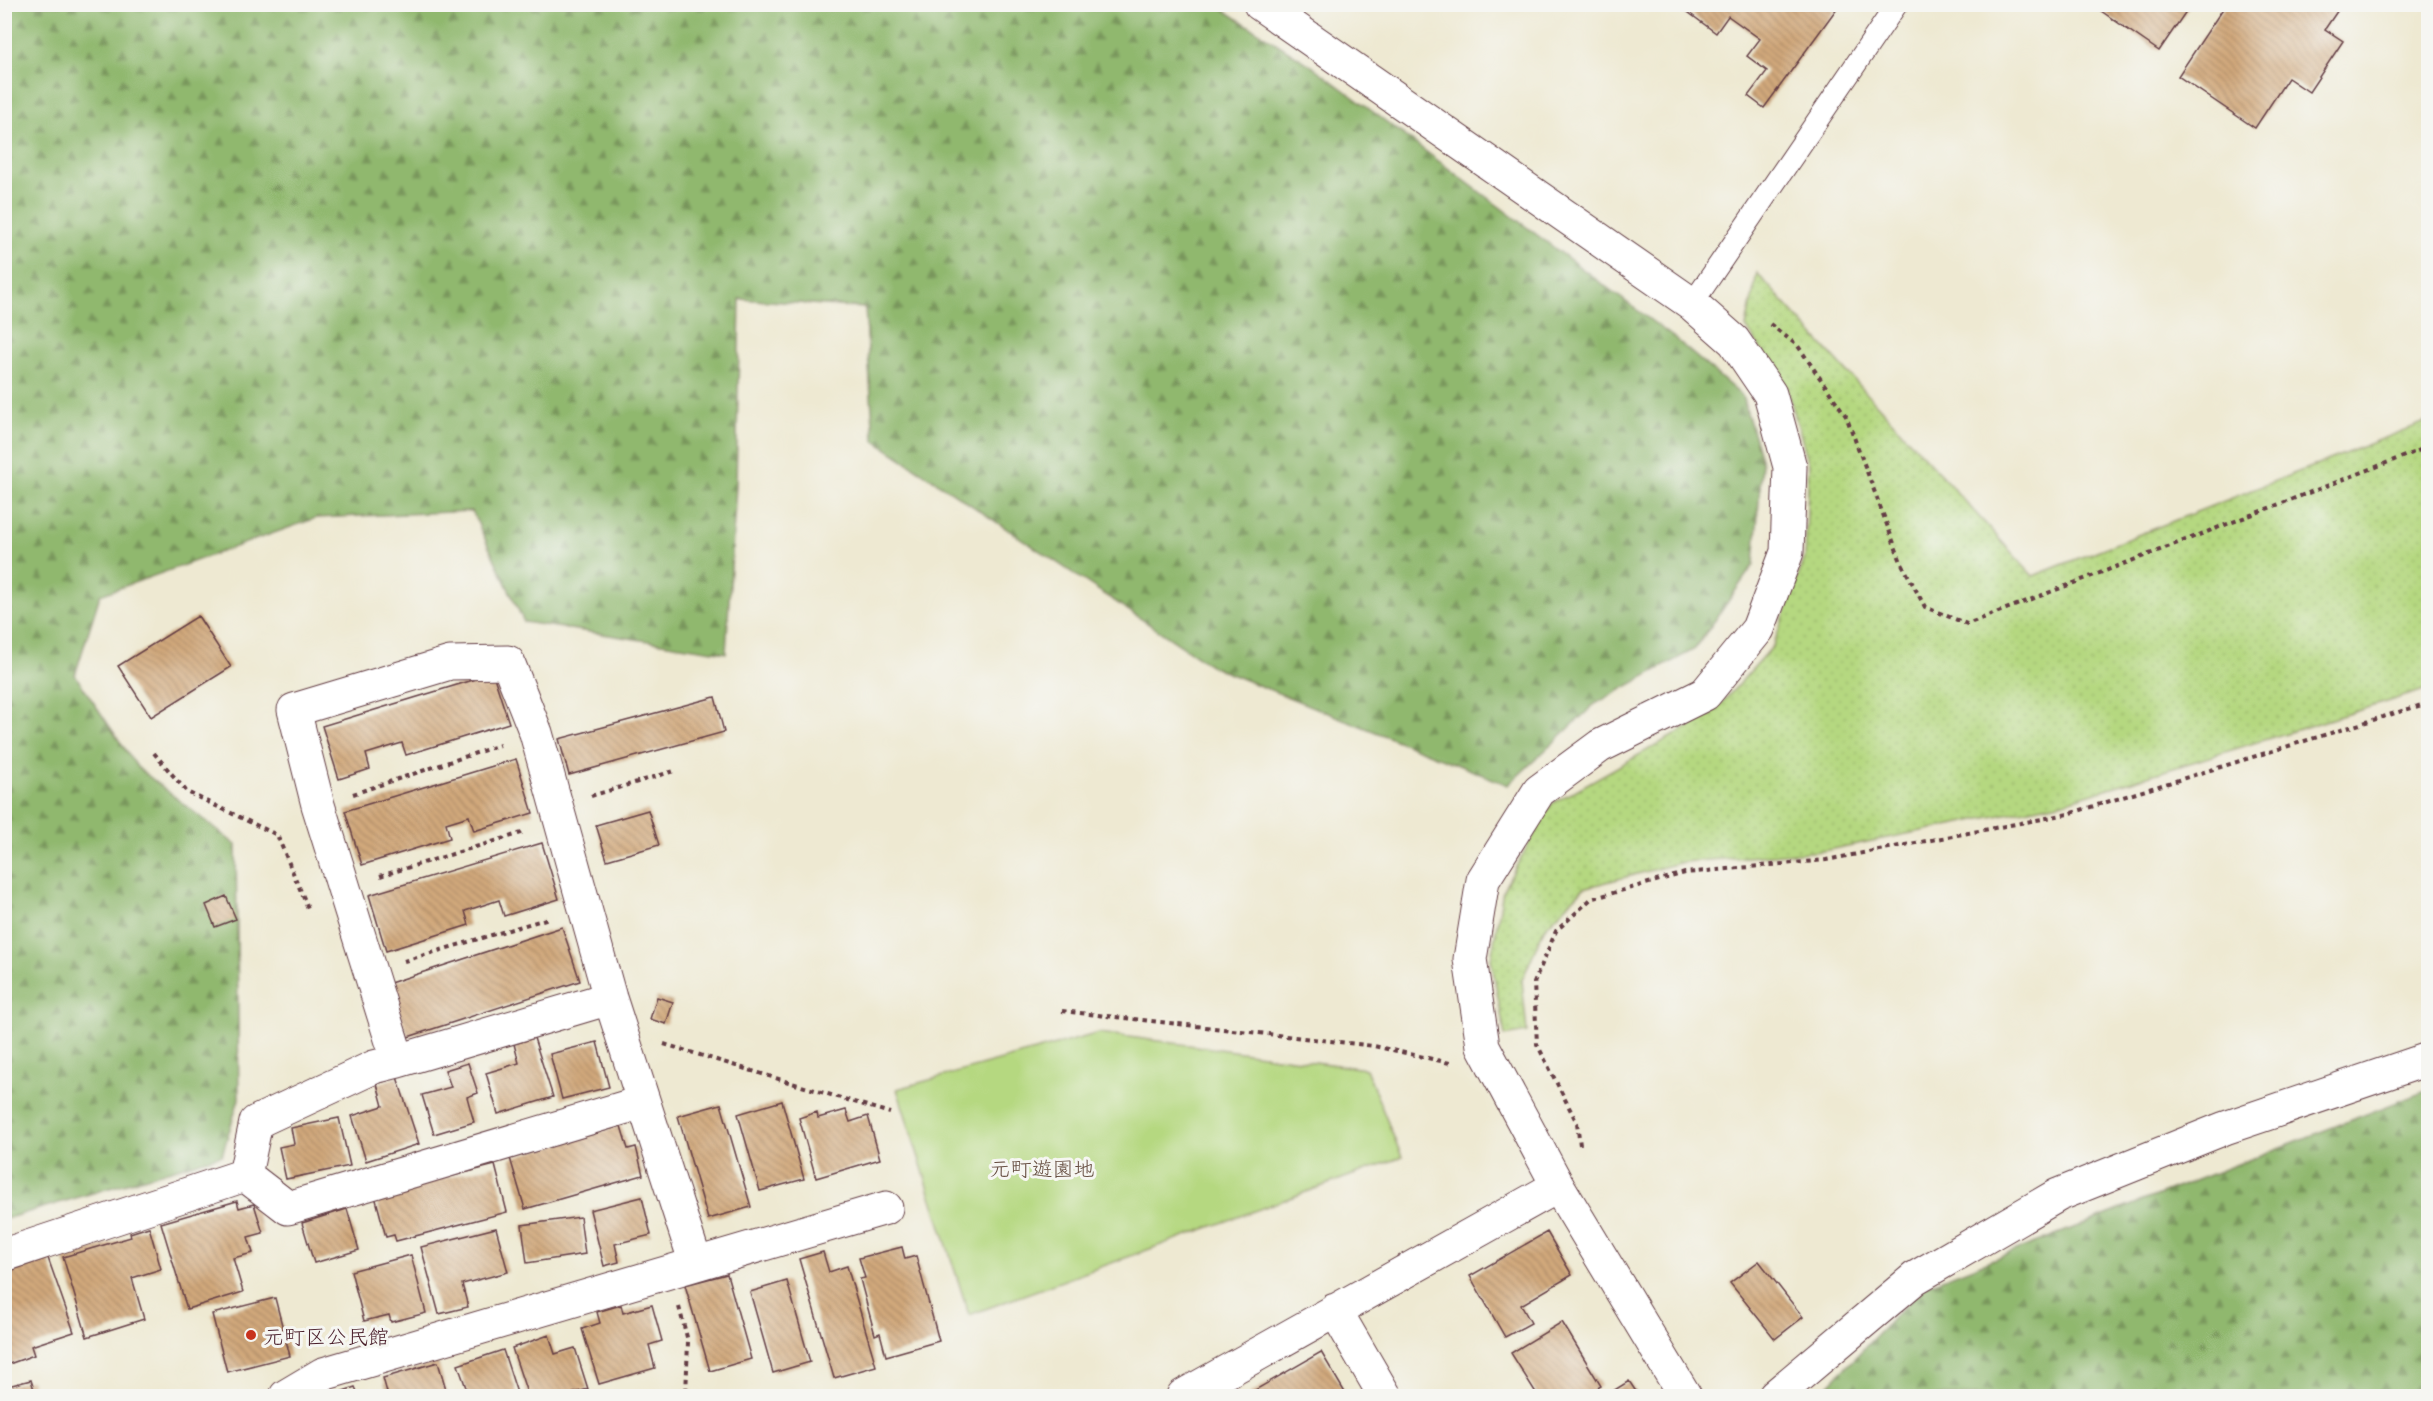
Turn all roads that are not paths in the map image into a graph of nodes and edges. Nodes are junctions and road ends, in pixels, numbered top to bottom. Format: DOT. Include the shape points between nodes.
graph roads {
  1 [pos="1260,4"];
  2 [pos="1897,4"];
  3 [pos="1692,304"];
  4 [pos="610,998"];
  5 [pos="2428,1059"];
  6 [pos="398,1061"];
  7 [pos="643,1101"];
  8 [pos="245,1175"];
  9 [pos="1558,1186"];
  10 [pos="886,1208"];
  11 [pos="4,1256"];
  12 [pos="683,1268"];
  13 [pos="1335,1310"];
  14 [pos="286,1396"];
  15 [pos="1183,1396"];
  16 [pos="1386,1396"];
  17 [pos="1684,1396"];
  18 [pos="1775,1396"];
  1 -- 3 [label="street"];
  2 -- 3 [label="lane"];
  3 -- 9 [label="street" via="1734,341 1770,394 1790,467 1787,552 1758,629 1704,693 1600,746 1539,791 1483,880 1470,959 1483,1046"];
  4 -- 6 [label="street"];
  4 -- 6 [label="street" via="536,733 508,662 450,663 294,710 318,805"];
  4 -- 7 [label="street"];
  5 -- 18 [label="street" via="2225,1128 2058,1195 1915,1278"];
  6 -- 8 [label="street" via="374,1066 256,1122"];
  7 -- 8 [label="street" via="288,1208"];
  7 -- 12 [label="street"];
  8 -- 11 [label="street"];
  9 -- 13 [label="street"];
  9 -- 17 [label="street"];
  10 -- 12 [label="street"];
  12 -- 14 [label="street" via="323,1374"];
  13 -- 15 [label="street"];
  13 -- 16 [label="street"];
}
